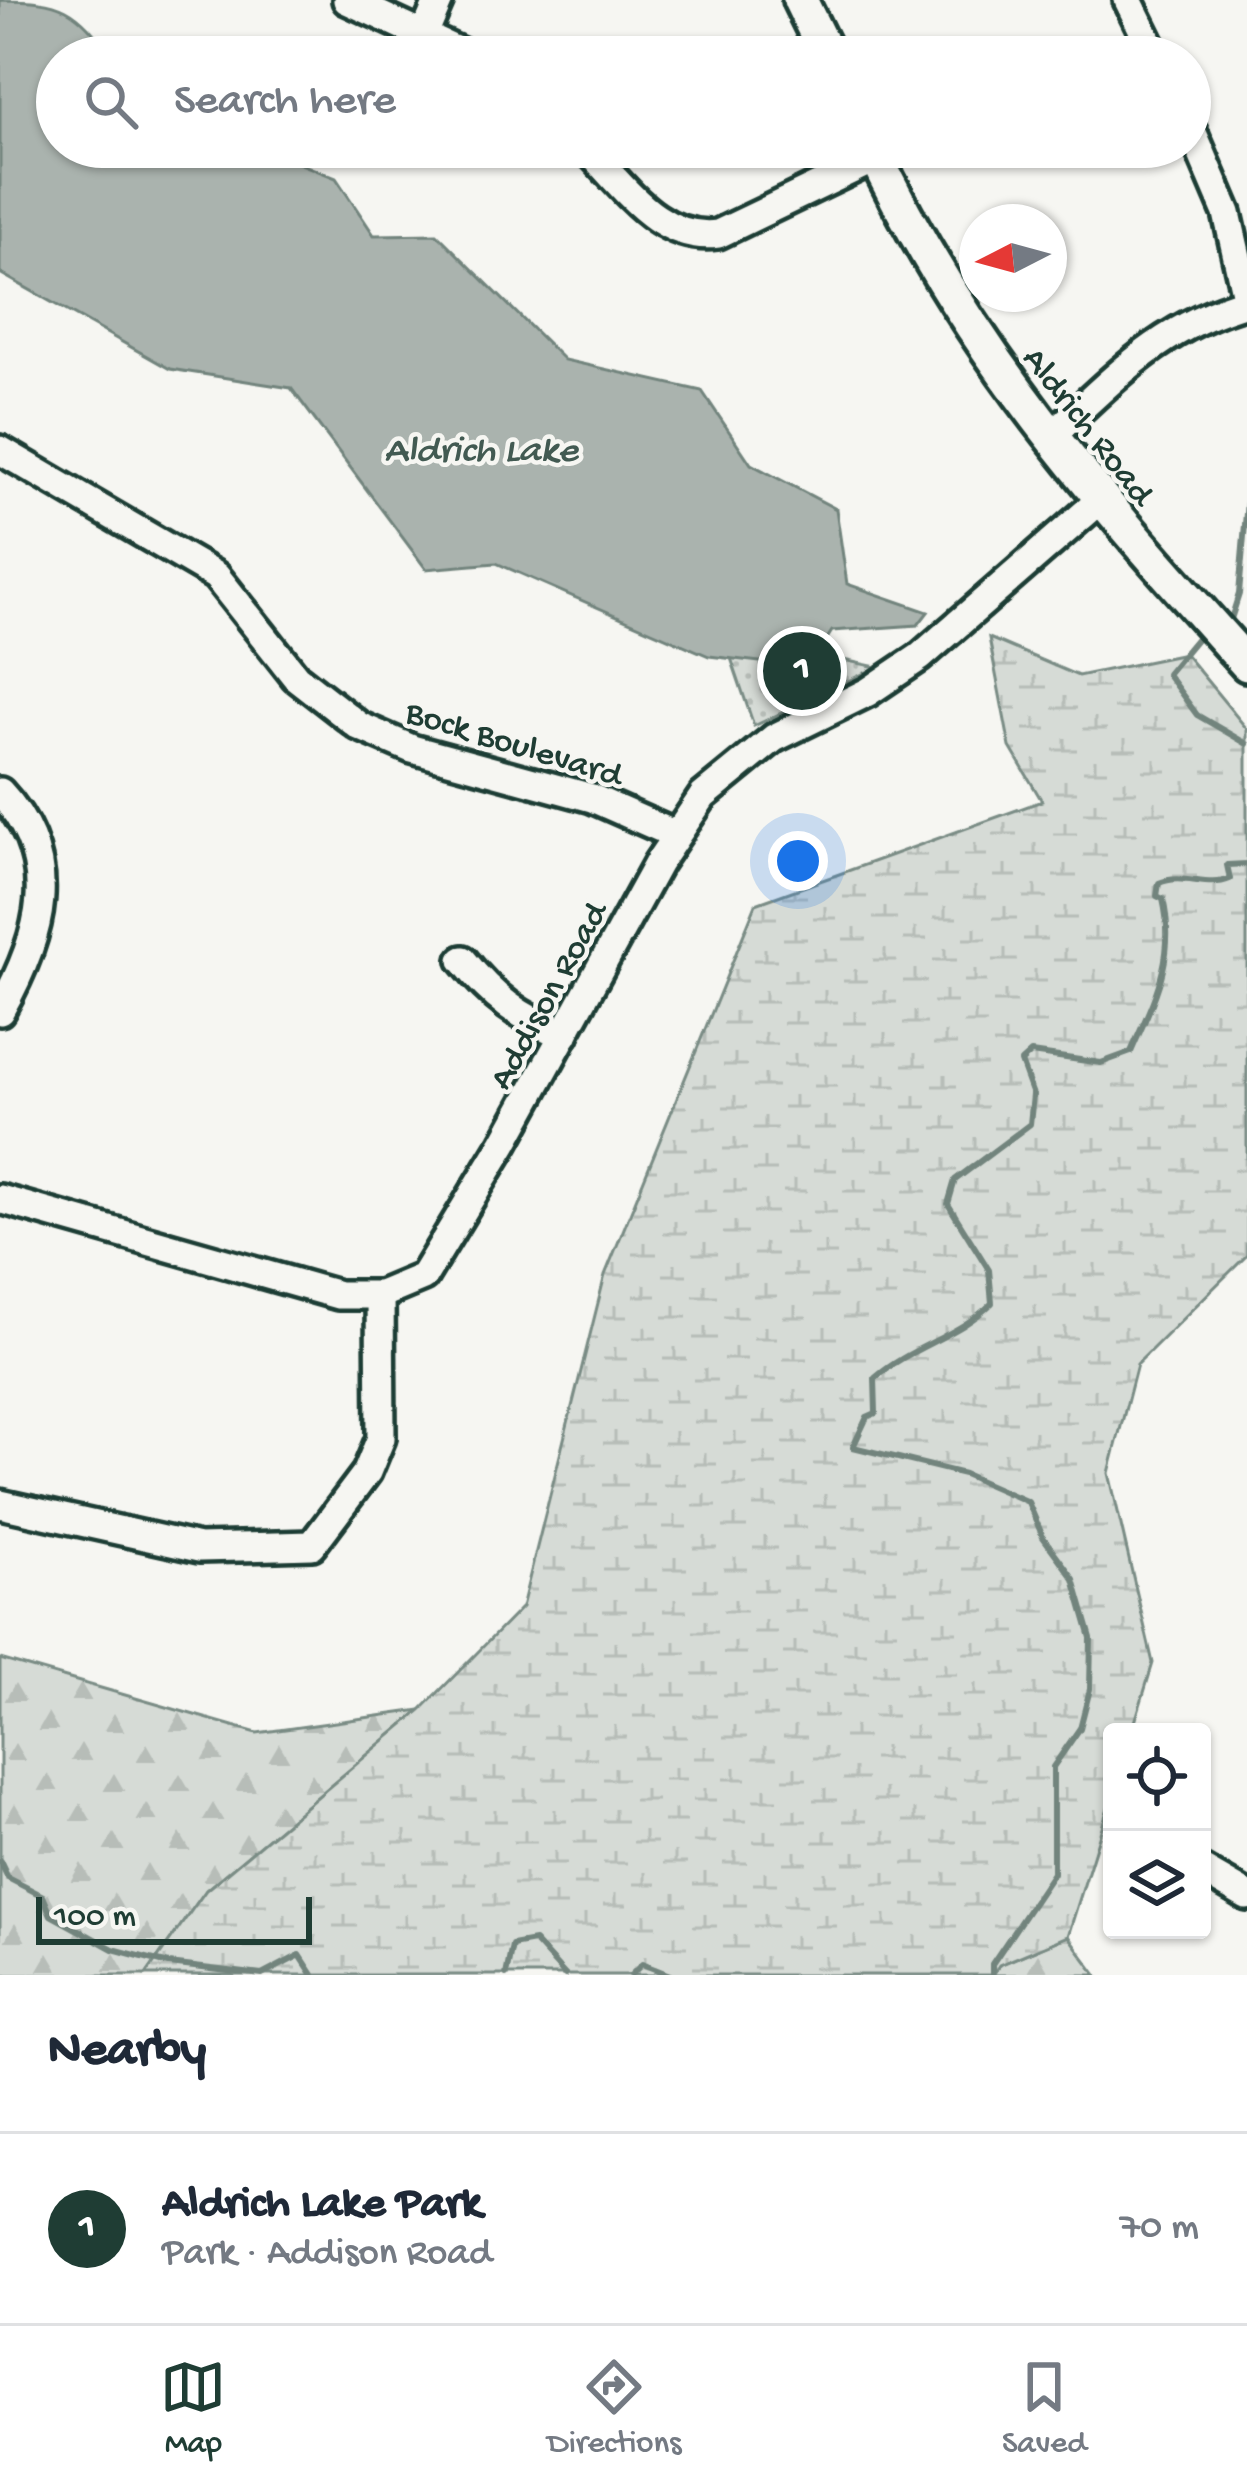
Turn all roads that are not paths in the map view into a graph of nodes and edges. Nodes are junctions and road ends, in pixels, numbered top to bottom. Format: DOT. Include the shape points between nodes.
graph roads {
  1 [pos="347,0"];
  2 [pos="439,0"];
  3 [pos="800,0"];
  4 [pos="1128,0"];
  5 [pos="424,35"];
  6 [pos="818,36"];
  7 [pos="1146,36"];
  8 [pos="606,168"];
  9 [pos="844,168"];
  10 [pos="882,168"];
  11 [pos="1208,168"];
  12 [pos="1247,302"];
  13 [pos="1050,436"];
  14 [pos="0,450"];
  15 [pos="1099,500"];
  16 [pos="1247,664"];
  17 [pos="0,792"];
  18 [pos="676,835"];
  19 [pos="463,960"];
  20 [pos="0,1012"];
  21 [pos="564,1034"];
  22 [pos="0,1199"];
  23 [pos="380,1295"];
  24 [pos="0,1504"];
  25 [pos="1211,1875"];
  26 [pos="1247,1896"];
  1 -- 5 [label="street"];
  2 -- 5 [label="street"];
  3 -- 6 [label="main road"];
  4 -- 7 [label="street"];
  8 -- 9 [label="street" via="659,222 700,236"];
  10 -- 13 [label="main road, Aldrich Road" via="957,310"];
  11 -- 12 [label="street"];
  12 -- 13 [label="street" via="1170,332"];
  13 -- 15 [label="main road, Aldrich Road"];
  14 -- 18 [label="street, Bock Boulevard" via="217,576 296,677 358,725 412,749 592,798"];
  15 -- 16 [label="main road, Aldrich Road"];
  15 -- 18 [label="street, Addison Road" via="920,657 744,758"];
  17 -- 20 [label="street" via="31,838 43,892 34,944"];
  18 -- 21 [label="street, Addison Road"];
  19 -- 21 [label="street" via="520,1018"];
  21 -- 23 [label="street, Addison Road" via="438,1256 423,1277"];
  22 -- 23 [label="street" via="338,1295"];
  23 -- 24 [label="street" via="381,1438 367,1472 312,1545 199,1548"];
  25 -- 26 [label="street"];
}
